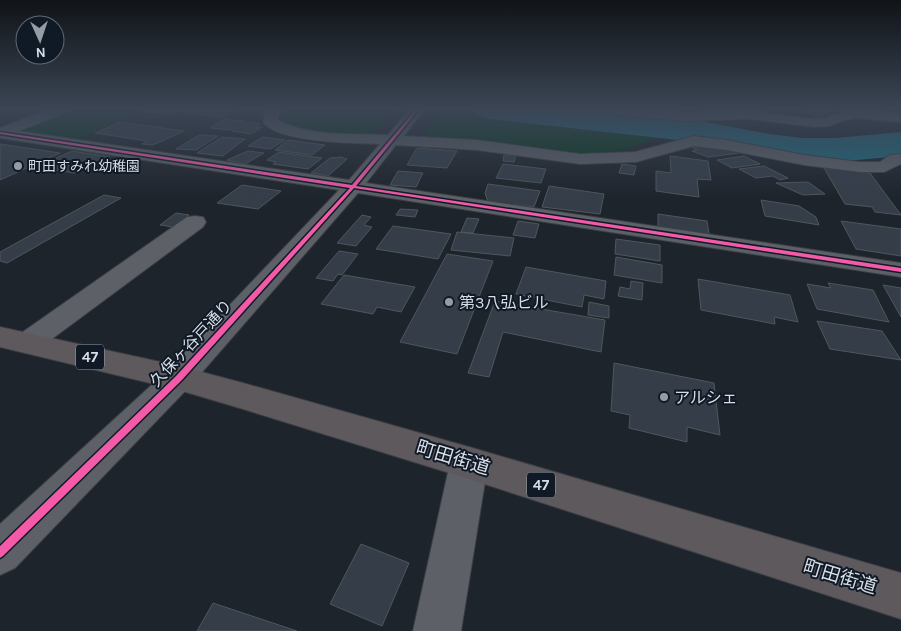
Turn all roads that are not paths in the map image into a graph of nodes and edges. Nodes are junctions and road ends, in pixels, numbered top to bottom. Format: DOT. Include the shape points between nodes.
graph roads {
  1 [pos="37,138"];
  2 [pos="338,138"];
  3 [pos="394,138"];
  4 [pos="392,141"];
  5 [pos="901,159"];
  6 [pos="884,167"];
  7 [pos="901,179"];
  8 [pos="353,187"];
  9 [pos="195,222"];
  10 [pos="901,270"];
  11 [pos="14,340"];
  12 [pos="179,378"];
  13 [pos="470,463"];
  14 [pos="0,553"];
  15 [pos="901,596"];
  16 [pos="438,631"];
  1 -- 8 [label="street"];
  2 -- 4 [label="street"];
  3 -- 4 [label="street, 久保ヶ谷戸通り"];
  4 -- 6 [label="street" via="477,145 562,157 606,159 636,157 685,142 704,142 832,164"];
  4 -- 8 [label="street, 久保ヶ谷戸通り"];
  5 -- 6 [label="street"];
  6 -- 7 [label="street"];
  8 -- 10 [label="street"];
  8 -- 12 [label="street, 久保ヶ谷戸通り"];
  9 -- 11 [label="street"];
  11 -- 12 [label="main road, 町田街道 / 47"];
  12 -- 13 [label="main road, 町田街道 / 47"];
  12 -- 14 [label="street, 久保ヶ谷戸通り"];
  13 -- 15 [label="main road, 町田街道 / 47"];
  13 -- 16 [label="street"];
}
